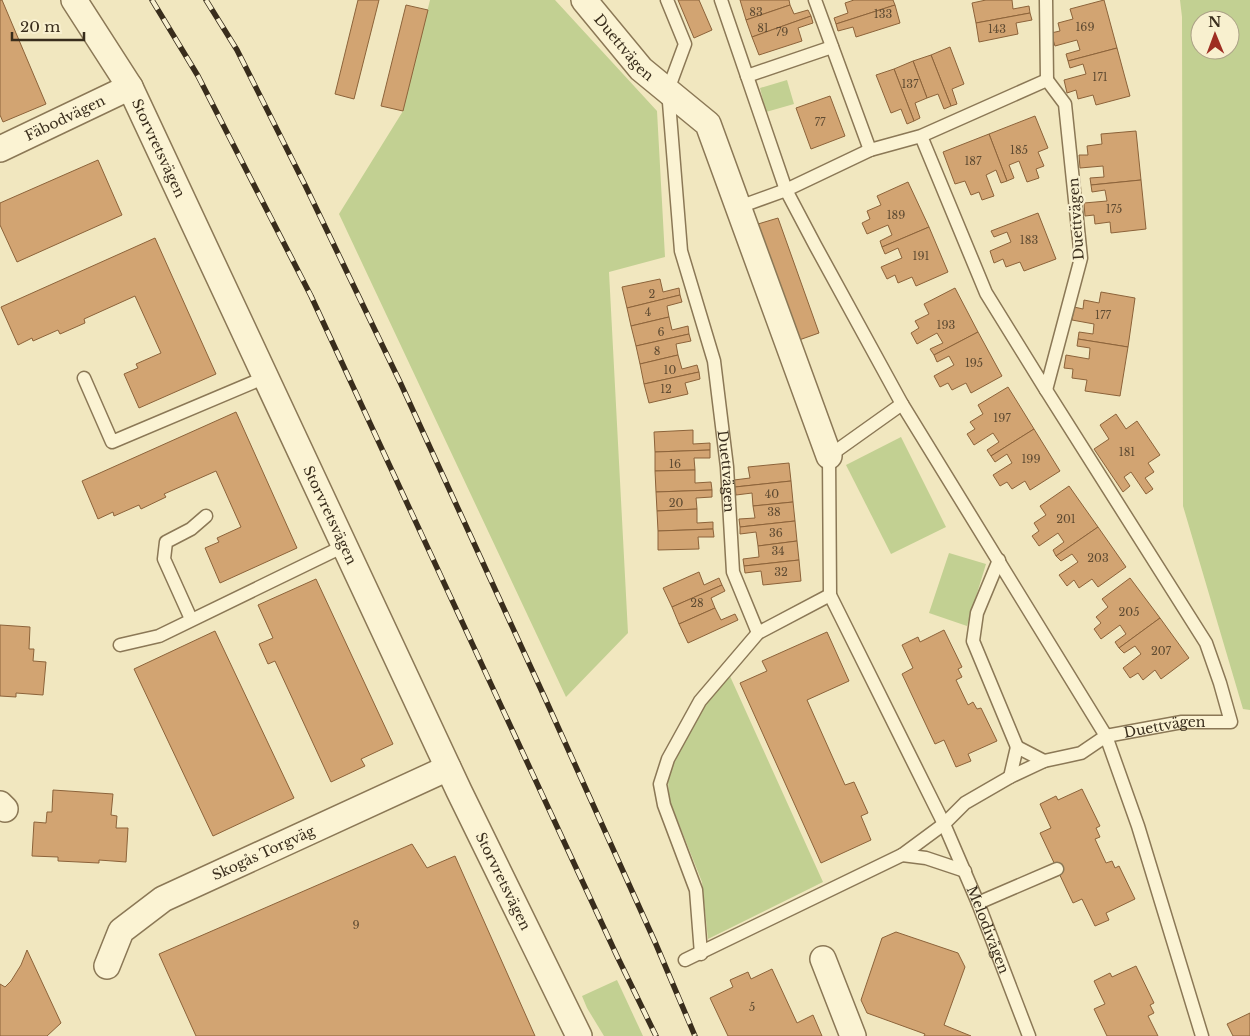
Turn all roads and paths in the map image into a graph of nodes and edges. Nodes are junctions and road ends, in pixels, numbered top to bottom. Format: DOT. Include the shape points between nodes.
graph roads {
  1 [pos="74,0"];
  2 [pos="584,0"];
  3 [pos="667,0"];
  4 [pos="722,0"];
  5 [pos="815,0"];
  6 [pos="1046,0"];
  7 [pos="832,47"];
  8 [pos="748,76"];
  9 [pos="1047,80"];
  10 [pos="130,87"];
  11 [pos="668,90"];
  12 [pos="921,136"];
  13 [pos="0,149"];
  14 [pos="870,150"];
  15 [pos="786,190"];
  16 [pos="739,206"];
  17 [pos="266,377"];
  18 [pos="84,378"];
  19 [pos="1046,390"];
  20 [pos="902,404"];
  21 [pos="830,456"];
  22 [pos="206,516"];
  23 [pos="344,546"];
  24 [pos="999,560"];
  25 [pos="830,595"];
  26 [pos="191,619"];
  27 [pos="758,633"];
  28 [pos="120,645"];
  29 [pos="1106,736"];
  30 [pos="1017,747"];
  31 [pos="1044,761"];
  32 [pos="448,768"];
  33 [pos="1010,777"];
  34 [pos="944,824"];
  35 [pos="902,855"];
  36 [pos="1057,869"];
  37 [pos="965,871"];
  38 [pos="978,903"];
  39 [pos="701,954"];
  40 [pos="823,959"];
  41 [pos="685,960"];
  42 [pos="107,966"];
  43 [pos="580,1036"];
  44 [pos="853,1036"];
  45 [pos="1029,1036"];
  46 [pos="1202,1036"];
  1 -- 10 [label="street, Storvretsvägen"];
  2 -- 11 [label="street, Duettvägen" via="641,68"];
  3 -- 11 [label="lane, Duettvägen" via="685,44"];
  4 -- 8 [label="lane, Duettvägen"];
  5 -- 7 [label="lane"];
  6 -- 9 [label="lane"];
  7 -- 8 [label="lane"];
  7 -- 14 [label="lane"];
  8 -- 15 [label="lane, Duettvägen"];
  9 -- 12 [label="lane"];
  9 -- 19 [label="lane, Duettvägen" via="1066,104 1082,258"];
  10 -- 13 [label="street, Fäbodvägen"];
  10 -- 17 [label="street, Storvretsvägen"];
  11 -- 16 [label="street, Duettvägen" via="708,124"];
  11 -- 27 [label="lane, Duettvägen" via="680,251 714,361 727,467 733,572"];
  12 -- 14 [label="lane"];
  12 -- 19 [label="lane, Duettvägen" via="986,293"];
  14 -- 15 [label="lane"];
  15 -- 16 [label="lane"];
  15 -- 20 [label="lane, Duettvägen"];
  16 -- 21 [label="street, Duettvägen"];
  17 -- 18 [label="lane" via="112,442"];
  17 -- 23 [label="street, Storvretsvägen"];
  19 -- 29 [label="lane, Duettvägen" via="1206,643 1231,722 1182,722"];
  20 -- 21 [label="lane"];
  20 -- 24 [label="lane, Duettvägen"];
  21 -- 25 [label="lane, Duettvägen"];
  22 -- 26 [label="lane" via="191,529 166,542 164,559"];
  23 -- 26 [label="lane"];
  23 -- 32 [label="street, Storvretsvägen"];
  24 -- 29 [label="lane, Duettvägen"];
  24 -- 30 [label="lane" via="977,613 973,641"];
  25 -- 27 [label="lane"];
  25 -- 34 [label="lane, Melodivägen"];
  26 -- 28 [label="lane" via="159,636"];
  27 -- 39 [label="lane" via="700,701 668,759 660,784 664,805 696,890"];
  29 -- 31 [label="lane" via="1081,753"];
  29 -- 46 [label="lane" via="1138,826"];
  30 -- 31 [label="lane"];
  30 -- 33 [label="lane"];
  31 -- 33 [label="lane"];
  32 -- 42 [label="street, Skogås Torgväg" via="163,899 121,931"];
  32 -- 43 [label="street, Storvretsvägen"];
  33 -- 34 [label="lane" via="965,803"];
  34 -- 35 [label="lane"];
  34 -- 37 [label="lane, Melodivägen"];
  35 -- 37 [label="lane" via="926,858"];
  35 -- 39 [label="lane"];
  36 -- 38 [label="lane"];
  37 -- 38 [label="lane, Melodivägen"];
  38 -- 45 [label="lane, Melodivägen"];
  39 -- 41 [label="lane"];
  40 -- 44 [label="street"];
}
